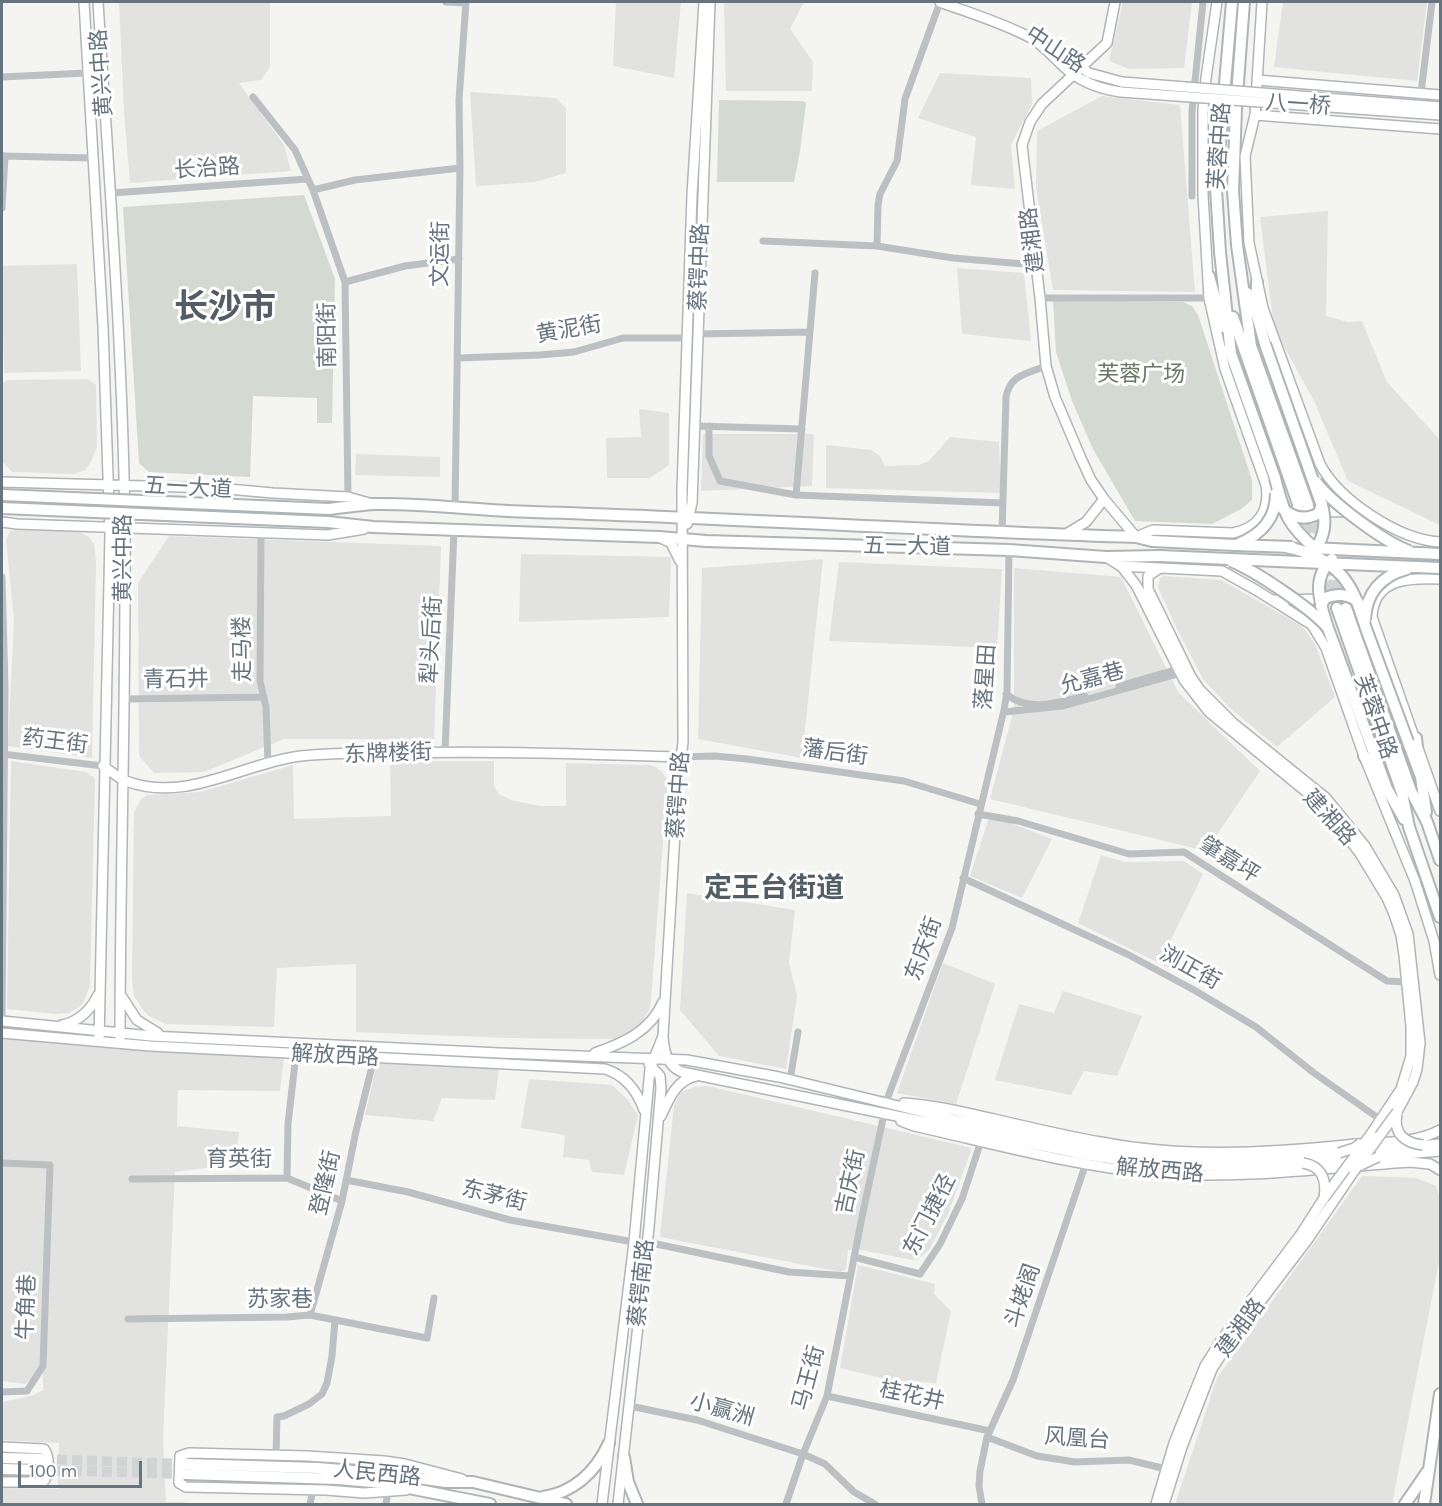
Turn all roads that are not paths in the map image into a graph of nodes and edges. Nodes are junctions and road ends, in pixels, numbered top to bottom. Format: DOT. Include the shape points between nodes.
graph roads {
  1 [pos="84,2"];
  2 [pos="98,2"];
  3 [pos="446,2"];
  4 [pos="466,2"];
  5 [pos="704,2"];
  6 [pos="710,2"];
  7 [pos="940,2"];
  8 [pos="955,2"];
  9 [pos="1115,2"];
  10 [pos="1203,2"];
  11 [pos="1217,2"];
  12 [pos="1232,2"];
  13 [pos="1244,2"];
  14 [pos="1262,2"];
  15 [pos="1432,2"];
  16 [pos="1081,68"];
  17 [pos="87,73"];
  18 [pos="1074,75"];
  19 [pos="2,77"];
  20 [pos="1257,80"];
  21 [pos="1121,87"];
  22 [pos="1421,93"];
  23 [pos="1440,95"];
  24 [pos="253,97"];
  25 [pos="1440,107"];
  26 [pos="1255,115"];
  27 [pos="1440,115"];
  28 [pos="1440,129"];
  29 [pos="3,156"];
  30 [pos="93,158"];
  31 [pos="460,168"];
  32 [pos="307,179"];
  33 [pos="313,190"];
  34 [pos="110,196"];
  35 [pos="1192,196"];
  36 [pos="2,208"];
  37 [pos="763,241"];
  38 [pos="877,246"];
  39 [pos="459,259"];
  40 [pos="1036,265"];
  41 [pos="815,273"];
  42 [pos="1209,276"];
  43 [pos="345,282"];
  44 [pos="1257,282"];
  45 [pos="1244,285"];
  46 [pos="1225,291"];
  47 [pos="1040,298"];
  48 [pos="1209,298"];
  49 [pos="1256,312"];
  50 [pos="810,332"];
  51 [pos="698,334"];
  52 [pos="687,338"];
  53 [pos="1231,354"];
  54 [pos="458,358"];
  55 [pos="1046,366"];
  56 [pos="695,426"];
  57 [pos="709,426"];
  58 [pos="802,429"];
  59 [pos="1310,474"];
  60 [pos="1275,478"];
  61 [pos="2,482"];
  62 [pos="109,484"];
  63 [pos="123,484"];
  64 [pos="682,490"];
  65 [pos="693,490"];
  66 [pos="2,495"];
  67 [pos="796,495"];
  68 [pos="348,497"];
  69 [pos="1104,499"];
  70 [pos="1003,503"];
  71 [pos="374,504"];
  72 [pos="1322,504"];
  73 [pos="2,508"];
  74 [pos="455,508"];
  75 [pos="1283,508"];
  76 [pos="1265,511"];
  77 [pos="1368,512"];
  78 [pos="660,516"];
  79 [pos="686,518"];
  80 [pos="716,520"];
  81 [pos="2,522"];
  82 [pos="110,527"];
  83 [pos="373,527"];
  84 [pos="125,528"];
  85 [pos="1247,529"];
  86 [pos="1396,529"];
  87 [pos="454,530"];
  88 [pos="261,533"];
  89 [pos="1002,533"];
  90 [pos="682,534"];
  91 [pos="1064,535"];
  92 [pos="659,537"];
  93 [pos="1136,537"];
  94 [pos="1440,542"];
  95 [pos="1235,545"];
  96 [pos="1009,550"];
  97 [pos="1353,550"];
  98 [pos="1313,551"];
  99 [pos="1415,553"];
  100 [pos="1440,554"];
  101 [pos="1106,557"];
  102 [pos="1219,558"];
  103 [pos="1299,561"];
  104 [pos="1329,562"];
  105 [pos="1120,566"];
  106 [pos="1414,567"];
  107 [pos="681,568"];
  108 [pos="1160,568"];
  109 [pos="1440,568"];
  110 [pos="2,578"];
  111 [pos="1440,579"];
  112 [pos="1396,581"];
  113 [pos="1248,585"];
  114 [pos="1378,597"];
  115 [pos="1274,600"];
  116 [pos="1358,602"];
  117 [pos="1321,606"];
  118 [pos="1365,626"];
  119 [pos="1328,628"];
  120 [pos="1183,670"];
  121 [pos="1006,694"];
  122 [pos="264,697"];
  123 [pos="125,699"];
  124 [pos="1004,712"];
  125 [pos="1412,740"];
  126 [pos="445,752"];
  127 [pos="3,754"];
  128 [pos="1369,754"];
  129 [pos="681,757"];
  130 [pos="268,764"];
  131 [pos="103,766"];
  132 [pos="124,780"];
  133 [pos="980,804"];
  134 [pos="1440,811"];
  135 [pos="978,814"];
  136 [pos="1427,822"];
  137 [pos="1409,827"];
  138 [pos="1440,860"];
  139 [pos="963,878"];
  140 [pos="1440,917"];
  141 [pos="1440,975"];
  142 [pos="1407,982"];
  143 [pos="100,987"];
  144 [pos="120,988"];
  145 [pos="665,997"];
  146 [pos="2,1021"];
  147 [pos="54,1027"];
  148 [pos="99,1031"];
  149 [pos="798,1032"];
  150 [pos="2,1033"];
  151 [pos="120,1033"];
  152 [pos="663,1035"];
  153 [pos="169,1036"];
  154 [pos="99,1041"];
  155 [pos="120,1043"];
  156 [pos="296,1054"];
  157 [pos="588,1056"];
  158 [pos="374,1058"];
  159 [pos="668,1059"];
  160 [pos="652,1062"];
  161 [pos="700,1076"];
  162 [pos="790,1080"];
  163 [pos="886,1102"];
  164 [pos="1397,1112"];
  165 [pos="884,1114"];
  166 [pos="645,1116"];
  167 [pos="1381,1120"];
  168 [pos="658,1123"];
  169 [pos="955,1123"];
  170 [pos="1440,1130"];
  171 [pos="1371,1134"];
  172 [pos="981,1141"];
  173 [pos="1440,1144"];
  174 [pos="1423,1145"];
  175 [pos="1440,1151"];
  176 [pos="1339,1153"];
  177 [pos="1361,1155"];
  178 [pos="1378,1157"];
  179 [pos="2,1163"];
  180 [pos="1086,1163"];
  181 [pos="1303,1163"];
  182 [pos="1440,1170"];
  183 [pos="1354,1171"];
  184 [pos="288,1178"];
  185 [pos="132,1179"];
  186 [pos="346,1180"];
  187 [pos="1324,1198"];
  188 [pos="342,1201"];
  189 [pos="634,1242"];
  190 [pos="647,1242"];
  191 [pos="854,1257"];
  192 [pos="850,1276"];
  193 [pos="434,1298"];
  194 [pos="310,1315"];
  195 [pos="128,1320"];
  196 [pos="335,1320"];
  197 [pos="2,1392"];
  198 [pos="1440,1394"];
  199 [pos="827,1396"];
  200 [pos="630,1406"];
  201 [pos="988,1434"];
  202 [pos="609,1443"];
  203 [pos="2,1447"];
  204 [pos="803,1454"];
  205 [pos="276,1455"];
  206 [pos="624,1457"];
  207 [pos="2,1458"];
  208 [pos="1431,1464"];
  209 [pos="2,1469"];
  210 [pos="1166,1469"];
  211 [pos="2,1482"];
  212 [pos="473,1482"];
  213 [pos="313,1490"];
  214 [pos="412,1490"];
  215 [pos="388,1491"];
  216 [pos="538,1497"];
  217 [pos="310,1504"];
  218 [pos="386,1504"];
  219 [pos="490,1504"];
  220 [pos="566,1504"];
  221 [pos="602,1504"];
  222 [pos="618,1504"];
  223 [pos="637,1504"];
  224 [pos="786,1504"];
  225 [pos="875,1504"];
  226 [pos="982,1504"];
  227 [pos="1156,1504"];
  228 [pos="1164,1504"];
  229 [pos="1405,1504"];
  230 [pos="1424,1504"];
  1 -- 17 [label="main road, 黄兴中路"];
  2 -- 34 [label="main road, 黄兴中路"];
  3 -- 4 [label="street"];
  4 -- 31 [label="street, 文运街" via="459,100"];
  5 -- 52 [label="main road, 蔡锷中路"];
  6 -- 51 [label="main road, 蔡锷中路"];
  7 -- 18 [label="main road, 中山路" via="1029,37"];
  7 -- 38 [label="street" via="905,99 897,161 880,194"];
  8 -- 16 [label="main road, 中山路" via="1030,31"];
  9 -- 16 [label="main road, 建湘路" via="1107,43"];
  10 -- 35 [label="street" via="1192,111"];
  11 -- 42 [label="main road" via="1203,110 1203,207"];
  12 -- 46 [label="main road, 芙蓉中路" via="1216,189"];
  13 -- 45 [label="main road, 芙蓉中路" via="1233,190"];
  14 -- 20 [label="main road"];
  15 -- 22 [label="street"];
  16 -- 18 [label="main road, 建湘路"];
  16 -- 21 [label="main road, 中山路"];
  17 -- 19 [label="street"];
  17 -- 30 [label="main road, 黄兴中路"];
  18 -- 21 [label="main road, 中山路" via="1097,86"];
  18 -- 40 [label="main road, 建湘路" via="1042,104 1022,145"];
  20 -- 22 [label="main road"];
  20 -- 26 [label="main road"];
  21 -- 25 [label="main road, 八一桥, bridge"];
  21 -- 27 [label="main road, 八一桥, bridge"];
  22 -- 23 [label="main road"];
  24 -- 32 [label="street, 南阳街" via="296,150"];
  26 -- 28 [label="main road"];
  26 -- 44 [label="main road" via="1245,156 1247,223"];
  29 -- 30 [label="street"];
  29 -- 36 [label="street"];
  30 -- 62 [label="main road, 黄兴中路"];
  31 -- 33 [label="street" via="355,180"];
  31 -- 39 [label="street, 文运街"];
  32 -- 33 [label="street, 南阳街"];
  32 -- 34 [label="street, 长治路"];
  33 -- 43 [label="street, 南阳街"];
  34 -- 63 [label="main road, 黄兴中路"];
  37 -- 38 [label="street"];
  38 -- 40 [label="street"];
  39 -- 43 [label="street" via="405,266"];
  39 -- 54 [label="street, 文运街"];
  40 -- 47 [label="main road, 建湘路"];
  41 -- 50 [label="street"];
  42 -- 48 [label="main road"];
  42 -- 53 [label="main road"];
  43 -- 68 [label="street, 南阳街"];
  44 -- 49 [label="main road"];
  44 -- 77 [label="main road" via="1320,464 1335,485"];
  45 -- 46 [label="main road" via="1251,346 1303,505 1251,373"];
  45 -- 49 [label="main road"];
  46 -- 53 [label="main road"];
  47 -- 48 [label="street"];
  47 -- 55 [label="main road, 建湘路"];
  48 -- 76 [label="main road" via="1226,369 1266,485"];
  49 -- 59 [label="main road, bridge"];
  50 -- 51 [label="street"];
  50 -- 58 [label="street"];
  51 -- 56 [label="main road, 蔡锷中路"];
  52 -- 54 [label="street, 黄泥街" via="623,338 574,352"];
  52 -- 64 [label="main road, 蔡锷中路"];
  53 -- 60 [label="main road, 芙蓉中路"];
  54 -- 74 [label="street, 文运街"];
  55 -- 69 [label="main road, 建湘路" via="1080,456"];
  55 -- 70 [label="street" via="1016,378 1008,386"];
  56 -- 57 [label="street"];
  56 -- 65 [label="main road, 蔡锷中路"];
  57 -- 58 [label="street"];
  57 -- 67 [label="street" via="709,456 720,481"];
  58 -- 67 [label="street"];
  59 -- 72 [label="main road, bridge"];
  59 -- 99 [label="main road, bridge" via="1327,494 1361,521"];
  60 -- 75 [label="main road, 芙蓉中路, bridge"];
  60 -- 95 [label="main road, bridge" via="1272,518 1257,534"];
  61 -- 62 [label="main road, 五一大道"];
  62 -- 63 [label="main road, 五一大道"];
  62 -- 82 [label="main road, 黄兴中路"];
  63 -- 68 [label="main road, 五一大道"];
  63 -- 84 [label="main road, 黄兴中路"];
  64 -- 78 [label="main road" via="676,506"];
  64 -- 79 [label="main road, 蔡锷中路"];
  65 -- 79 [label="main road, 蔡锷中路"];
  65 -- 80 [label="main road" via="698,509"];
  66 -- 71 [label="main road, 五一大道, bridge" via="329,509"];
  67 -- 70 [label="street"];
  68 -- 71 [label="main road, 五一大道"];
  69 -- 91 [label="main road" via="1086,522"];
  69 -- 93 [label="main road, 建湘路"];
  70 -- 89 [label="street"];
  71 -- 74 [label="main road, 五一大道"];
  72 -- 75 [label="main road, bridge" via="1319,513 1307,518"];
  72 -- 98 [label="main road, bridge" via="1325,526"];
  73 -- 83 [label="main road, 五一大道, bridge"];
  74 -- 78 [label="main road, 五一大道"];
  75 -- 98 [label="main road, 芙蓉中路, bridge"];
  76 -- 77 [label="main road"];
  76 -- 85 [label="main road"];
  77 -- 86 [label="main road"];
  78 -- 79 [label="main road, 五一大道"];
  79 -- 80 [label="main road, 五一大道"];
  79 -- 90 [label="main road, 蔡锷中路"];
  80 -- 89 [label="main road, 五一大道"];
  81 -- 82 [label="main road, 五一大道"];
  82 -- 84 [label="main road, 五一大道"];
  82 -- 131 [label="main road, 黄兴中路"];
  83 -- 87 [label="main road, 五一大道"];
  83 -- 88 [label="main road, 五一大道" via="327,535"];
  84 -- 88 [label="main road, 五一大道"];
  84 -- 123 [label="main road, 黄兴中路"];
  85 -- 93 [label="main road" via="1152,530"];
  85 -- 113 [label="main road"];
  86 -- 94 [label="main road"];
  86 -- 112 [label="main road"];
  87 -- 92 [label="main road, 五一大道"];
  87 -- 126 [label="street, 犁头后街"];
  88 -- 122 [label="street, 走马楼" via="260,681"];
  89 -- 91 [label="main road, 五一大道"];
  90 -- 92 [label="main road, 五一大道"];
  90 -- 96 [label="main road, 五一大道" via="830,545"];
  90 -- 107 [label="main road, 蔡锷中路"];
  91 -- 93 [label="main road, 五一大道"];
  92 -- 107 [label="main road" via="671,543"];
  93 -- 95 [label="main road, 五一大道"];
  95 -- 98 [label="main road, 五一大道, bridge"];
  96 -- 101 [label="main road, 五一大道"];
  96 -- 121 [label="street, 落星田"];
  97 -- 98 [label="main road, 五一大道, bridge"];
  97 -- 99 [label="main road, 五一大道, bridge"];
  97 -- 104 [label="main road, bridge"];
  98 -- 103 [label="main road, bridge"];
  98 -- 104 [label="main road, 芙蓉中路, bridge"];
  99 -- 100 [label="main road, 五一大道, bridge"];
  101 -- 102 [label="main road, 五一大道, bridge"];
  101 -- 105 [label="main road, 建湘路"];
  102 -- 103 [label="main road, 五一大道, bridge"];
  102 -- 119 [label="main road, bridge" via="1251,571"];
  103 -- 104 [label="main road, 五一大道, bridge"];
  104 -- 106 [label="main road, bridge"];
  104 -- 116 [label="main road, 芙蓉中路, bridge"];
  104 -- 117 [label="main road, 芙蓉中路, bridge" via="1320,579"];
  105 -- 108 [label="main road"];
  105 -- 120 [label="main road, 建湘路" via="1141,592"];
  106 -- 109 [label="main road, bridge"];
  106 -- 118 [label="main road, bridge" via="1379,584 1369,599"];
  107 -- 129 [label="main road, 蔡锷中路"];
  108 -- 113 [label="main road" via="1222,571"];
  108 -- 120 [label="main road, 建湘路" via="1148,576 1148,589"];
  110 -- 127 [label="street"];
  111 -- 112 [label="main road"];
  112 -- 114 [label="main road"];
  113 -- 115 [label="main road"];
  114 -- 115 [label="main road"];
  114 -- 125 [label="main road" via="1372,610 1373,622"];
  115 -- 128 [label="main road" via="1312,626 1322,639"];
  116 -- 117 [label="main road, bridge" via="1352,597 1334,595 1325,598"];
  116 -- 118 [label="main road, 芙蓉中路, bridge"];
  117 -- 119 [label="main road, 芙蓉中路, bridge"];
  118 -- 125 [label="main road, 芙蓉中路, bridge"];
  119 -- 128 [label="main road, 芙蓉中路"];
  120 -- 121 [label="street, 允嘉巷" via="1043,704 1024,704"];
  120 -- 124 [label="street, 允嘉巷" via="1064,706"];
  120 -- 142 [label="main road, 建湘路" via="1194,694 1209,712 1320,803 1344,831 1394,914"];
  120 -- 164 [label="main road, 建湘路" via="1214,706 1326,798 1365,846 1394,895 1408,934 1420,1043 1413,1082"];
  121 -- 124 [label="street, 落星田"];
  122 -- 123 [label="street, 青石井"];
  122 -- 130 [label="street, 走马楼"];
  123 -- 132 [label="main road, 黄兴中路"];
  124 -- 133 [label="street, 落星田"];
  125 -- 134 [label="main road"];
  125 -- 136 [label="main road, 芙蓉中路"];
  126 -- 129 [label="main road, 东牌楼街"];
  126 -- 130 [label="main road, 东牌楼街" via="305,756"];
  127 -- 131 [label="street, 药王街"];
  127 -- 146 [label="street"];
  128 -- 137 [label="main road, 芙蓉中路"];
  128 -- 141 [label="main road" via="1415,881"];
  129 -- 133 [label="street, 藩后街" via="747,759 904,781"];
  129 -- 145 [label="main road, 蔡锷中路"];
  130 -- 132 [label="main road, 东牌楼街" via="185,786 146,787"];
  131 -- 132 [label="main road, 东牌楼街"];
  131 -- 143 [label="main road, 黄兴中路"];
  132 -- 144 [label="main road, 黄兴中路"];
  133 -- 135 [label="street, 东庆街"];
  135 -- 139 [label="street, 东庆街"];
  135 -- 142 [label="street, 肇嘉坪" via="1018,821 1129,854 1184,852 1387,981"];
  136 -- 137 [label="main road, 芙蓉中路" via="1411,791 1341,608 1402,793"];
  136 -- 138 [label="main road, 芙蓉中路"];
  137 -- 140 [label="main road, 芙蓉中路"];
  139 -- 163 [label="street, 东庆街" via="952,928"];
  139 -- 167 [label="street, 浏正街" via="1127,954 1194,990 1256,1027"];
  142 -- 167 [label="main road, 建湘路" via="1410,1062 1401,1089"];
  143 -- 147 [label="main road" via="95,1002 83,1015"];
  143 -- 148 [label="main road, 黄兴中路"];
  144 -- 151 [label="main road, 黄兴中路"];
  144 -- 153 [label="main road" via="125,1005 137,1020 152,1031"];
  145 -- 152 [label="main road, 蔡锷中路"];
  145 -- 157 [label="main road" via="641,1031"];
  146 -- 147 [label="main road, 解放西路"];
  147 -- 148 [label="main road, 解放西路"];
  148 -- 151 [label="main road, 解放西路"];
  148 -- 154 [label="main road, 黄兴中路"];
  149 -- 162 [label="street"];
  150 -- 154 [label="main road, 解放西路"];
  151 -- 153 [label="main road, 解放西路"];
  151 -- 155 [label="main road, 黄兴中路"];
  152 -- 159 [label="main road"];
  152 -- 160 [label="main road, 蔡锷中路"];
  153 -- 157 [label="main road, 解放西路"];
  154 -- 155 [label="main road, 解放西路"];
  155 -- 156 [label="main road, 解放西路"];
  156 -- 158 [label="main road, 解放西路"];
  156 -- 184 [label="street" via="288,1124"];
  157 -- 160 [label="main road, 解放西路" via="639,1057"];
  158 -- 166 [label="main road, 解放西路" via="605,1070 618,1075 632,1088"];
  158 -- 186 [label="street, 登隆街"];
  159 -- 160 [label="main road, 解放西路"];
  159 -- 161 [label="main road, 解放西路" via="677,1070"];
  159 -- 162 [label="main road, 解放西路" via="699,1061"];
  160 -- 166 [label="main road, 蔡锷南路"];
  160 -- 168 [label="main road, 蔡锷南路" via="661,1081"];
  161 -- 165 [label="main road, 解放西路"];
  161 -- 168 [label="main road" via="687,1078 677,1086"];
  162 -- 163 [label="main road, 解放西路"];
  163 -- 169 [label="main road, 解放西路"];
  163 -- 170 [label="main road, 解放西路" via="921,1104 1155,1150 1271,1151 1418,1138"];
  164 -- 174 [label="main road, bridge" via="1401,1138"];
  164 -- 177 [label="main road, 建湘路, bridge"];
  165 -- 169 [label="main road, 解放西路"];
  165 -- 172 [label="main road, 解放西路" via="914,1126"];
  165 -- 191 [label="street, 吉庆街"];
  166 -- 189 [label="main road, 蔡锷南路"];
  167 -- 171 [label="main road, 建湘路"];
  168 -- 190 [label="main road, 蔡锷南路"];
  169 -- 176 [label="main road, 解放西路" via="1152,1157 1250,1160"];
  169 -- 181 [label="main road, 解放西路" via="1087,1155 1143,1164 1216,1167"];
  171 -- 176 [label="main road, bridge" via="1359,1146"];
  171 -- 177 [label="main road, 建湘路, bridge"];
  172 -- 180 [label="main road, 解放西路"];
  172 -- 191 [label="street, 东门捷径" via="962,1199 920,1274"];
  173 -- 174 [label="main road"];
  174 -- 177 [label="main road, bridge"];
  175 -- 178 [label="main road"];
  176 -- 177 [label="main road, 解放西路, bridge"];
  177 -- 178 [label="main road, bridge"];
  177 -- 181 [label="main road, 解放西路, bridge"];
  177 -- 183 [label="main road, 建湘路, bridge"];
  177 -- 187 [label="main road, 建湘路, bridge"];
  178 -- 183 [label="main road, bridge"];
  179 -- 197 [label="street, 牛角巷" via="50,1165 43,1365 27,1391"];
  180 -- 182 [label="main road, 解放西路" via="1151,1173 1217,1175 1410,1161"];
  180 -- 201 [label="street, 斗姥阁" via="1016,1371"];
  181 -- 187 [label="main road, bridge" via="1323,1175"];
  183 -- 228 [label="main road, 建湘路" via="1212,1369"];
  184 -- 185 [label="street, 育英街"];
  184 -- 188 [label="street, 育英街"];
  186 -- 188 [label="street, 登隆街"];
  186 -- 189 [label="street, 东茅街" via="408,1192 510,1220"];
  187 -- 210 [label="main road, 建湘路" via="1204,1366"];
  188 -- 194 [label="street, 登隆街"];
  189 -- 202 [label="main road, 蔡锷南路"];
  190 -- 192 [label="street" via="789,1272"];
  190 -- 200 [label="main road, 蔡锷南路"];
  191 -- 192 [label="street, 马王街"];
  192 -- 199 [label="street, 马王街"];
  193 -- 196 [label="street, 苏家巷" via="427,1338"];
  194 -- 195 [label="street, 苏家巷"];
  194 -- 196 [label="street, 苏家巷"];
  196 -- 205 [label="street" via="327,1383 322,1394 309,1404 277,1417"];
  198 -- 208 [label="main road"];
  199 -- 201 [label="street, 桂花井"];
  199 -- 204 [label="street, 马王街"];
  200 -- 204 [label="street, 小赢洲" via="697,1420"];
  200 -- 206 [label="main road, 蔡锷南路"];
  201 -- 210 [label="street, 风凰台" via="1037,1456 1075,1462 1129,1460"];
  201 -- 226 [label="street, 斗姥阁" via="980,1471"];
  202 -- 216 [label="main road" via="598,1464 582,1481 562,1492"];
  202 -- 221 [label="main road, 蔡锷南路"];
  203 -- 211 [label="main road" via="39,1448 48,1456 43,1482"];
  204 -- 224 [label="street, 马王街"];
  204 -- 225 [label="street, 小赢洲" via="825,1464 854,1492"];
  205 -- 212 [label="main road" via="405,1464"];
  205 -- 213 [label="main road" via="184,1454 178,1461 179,1483 186,1487"];
  206 -- 222 [label="main road, 蔡锷南路"];
  206 -- 223 [label="main road"];
  207 -- 209 [label="main road" via="42,1464"];
  208 -- 229 [label="main road"];
  208 -- 230 [label="main road"];
  210 -- 227 [label="main road, 建湘路"];
  212 -- 214 [label="main road, 人民西路" via="318,1468 185,1469 383,1483"];
  212 -- 216 [label="main road, 人民西路"];
  213 -- 215 [label="main road"];
  213 -- 217 [label="street"];
  214 -- 215 [label="main road"];
  214 -- 219 [label="main road, 人民西路"];
  215 -- 218 [label="street"];
  216 -- 220 [label="main road, 人民西路"];
}
